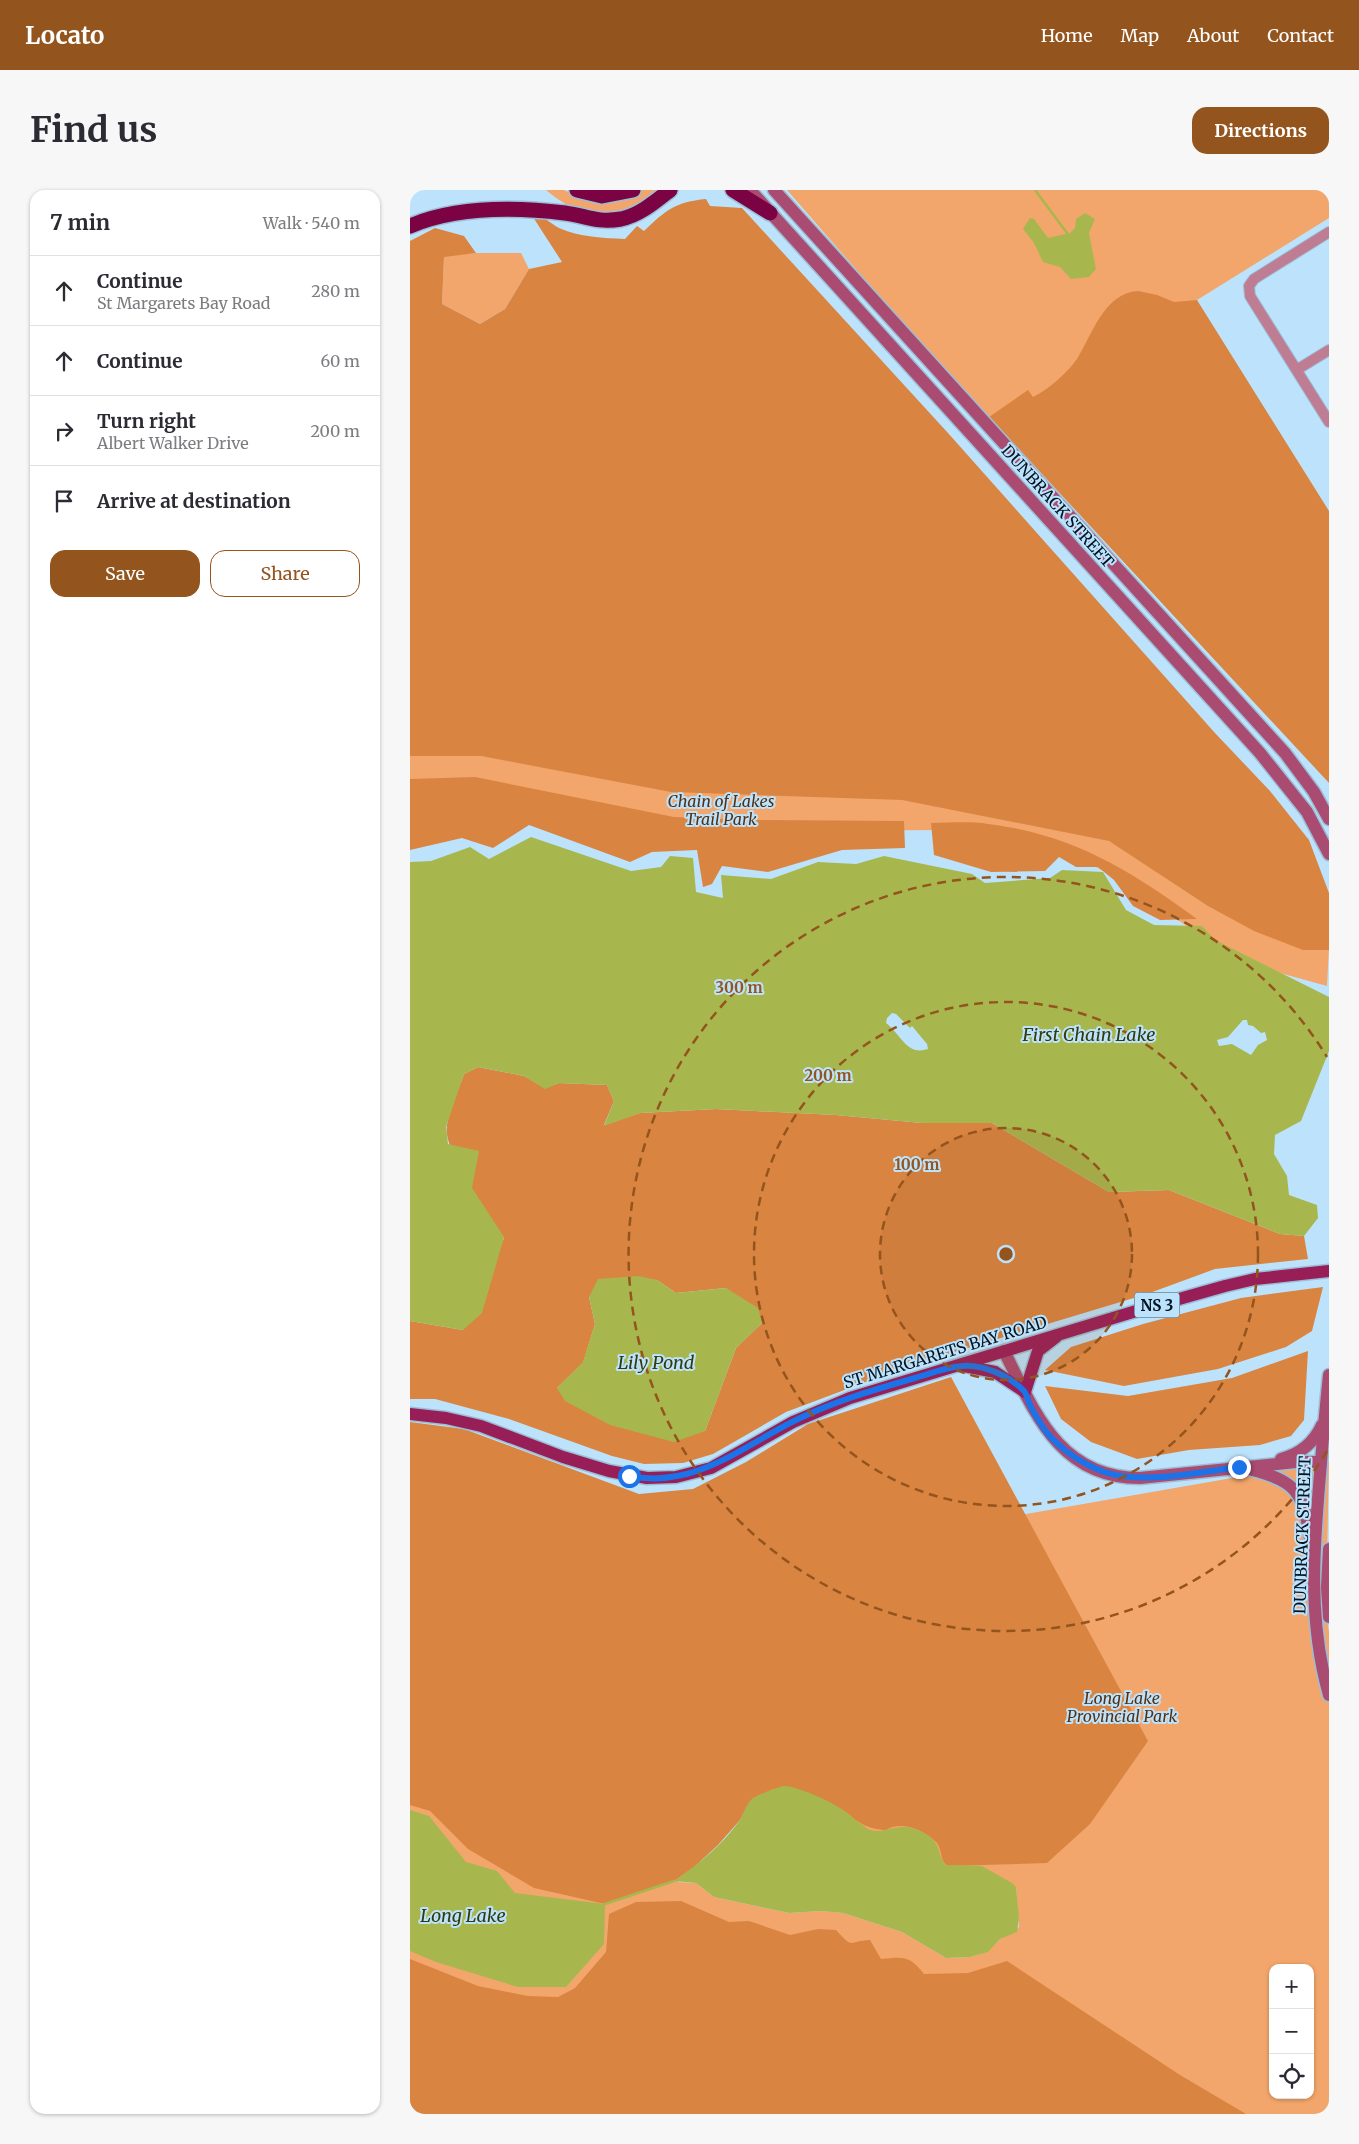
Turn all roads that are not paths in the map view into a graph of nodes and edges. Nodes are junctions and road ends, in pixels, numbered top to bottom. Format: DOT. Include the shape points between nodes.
graph roads {
  1 [pos="577,190"];
  2 [pos="633,190"];
  3 [pos="670,190"];
  4 [pos="734,190"];
  5 [pos="750,190"];
  6 [pos="774,190"];
  7 [pos="770,213"];
  8 [pos="410,226"];
  9 [pos="1329,232"];
  10 [pos="1329,350"];
  11 [pos="1298,369"];
  12 [pos="1329,422"];
  13 [pos="1329,819"];
  14 [pos="1329,854"];
  15 [pos="1329,1271"];
  16 [pos="1059,1334"];
  17 [pos="1004,1351"];
  18 [pos="954,1367"];
  19 [pos="1329,1376"];
  20 [pos="1025,1392"];
  21 [pos="410,1414"];
  22 [pos="1324,1418"];
  23 [pos="1325,1462"];
  24 [pos="1239,1467"];
  25 [pos="1329,1549"];
  26 [pos="1314,1560"];
  27 [pos="1329,1617"];
  28 [pos="1329,1695"];
  1 -- 2 [label="highway" via="602,196"];
  3 -- 8 [label="highway" via="650,207 623,218 596,221 566,213 501,209 459,212"];
  4 -- 7 [label="highway"];
  5 -- 7 [label="main road, DUNBRACK STREET"];
  6 -- 13 [label="main road, DUNBRACK STREET" via="1285,753"];
  7 -- 14 [label="main road, DUNBRACK STREET" via="1260,753 1307,812"];
  9 -- 11 [label="street" via="1254,279 1249,286 1250,296"];
  10 -- 11 [label="street"];
  11 -- 12 [label="street"];
  15 -- 16 [label="main road, ST MARGARETS BAY ROAD / NS 3" via="1225,1286"];
  16 -- 17 [label="main road, ST MARGARETS BAY ROAD / NS 3"];
  16 -- 20 [label="main road" via="1038,1351"];
  17 -- 18 [label="main road, ST MARGARETS BAY ROAD / NS 3"];
  17 -- 20 [label="main road"];
  18 -- 20 [label="main road" via="972,1366 996,1372"];
  18 -- 21 [label="main road, ST MARGARETS BAY ROAD / NS 3" via="850,1398 793,1422 711,1468 668,1478 639,1478 608,1471 481,1426"];
  19 -- 22 [label="main road, DUNBRACK STREET"];
  20 -- 24 [label="main road" via="1036,1417 1053,1438 1073,1456 1103,1471 1140,1478"];
  22 -- 23 [label="main road, DUNBRACK STREET"];
  22 -- 24 [label="main road" via="1314,1438 1295,1454"];
  23 -- 24 [label="main road"];
  23 -- 26 [label="main road, DUNBRACK STREET"];
  24 -- 26 [label="main road" via="1276,1476 1296,1488 1309,1522"];
  25 -- 27 [label="main road, DUNBRACK STREET"];
  26 -- 28 [label="main road, DUNBRACK STREET" via="1315,1627"];
}
